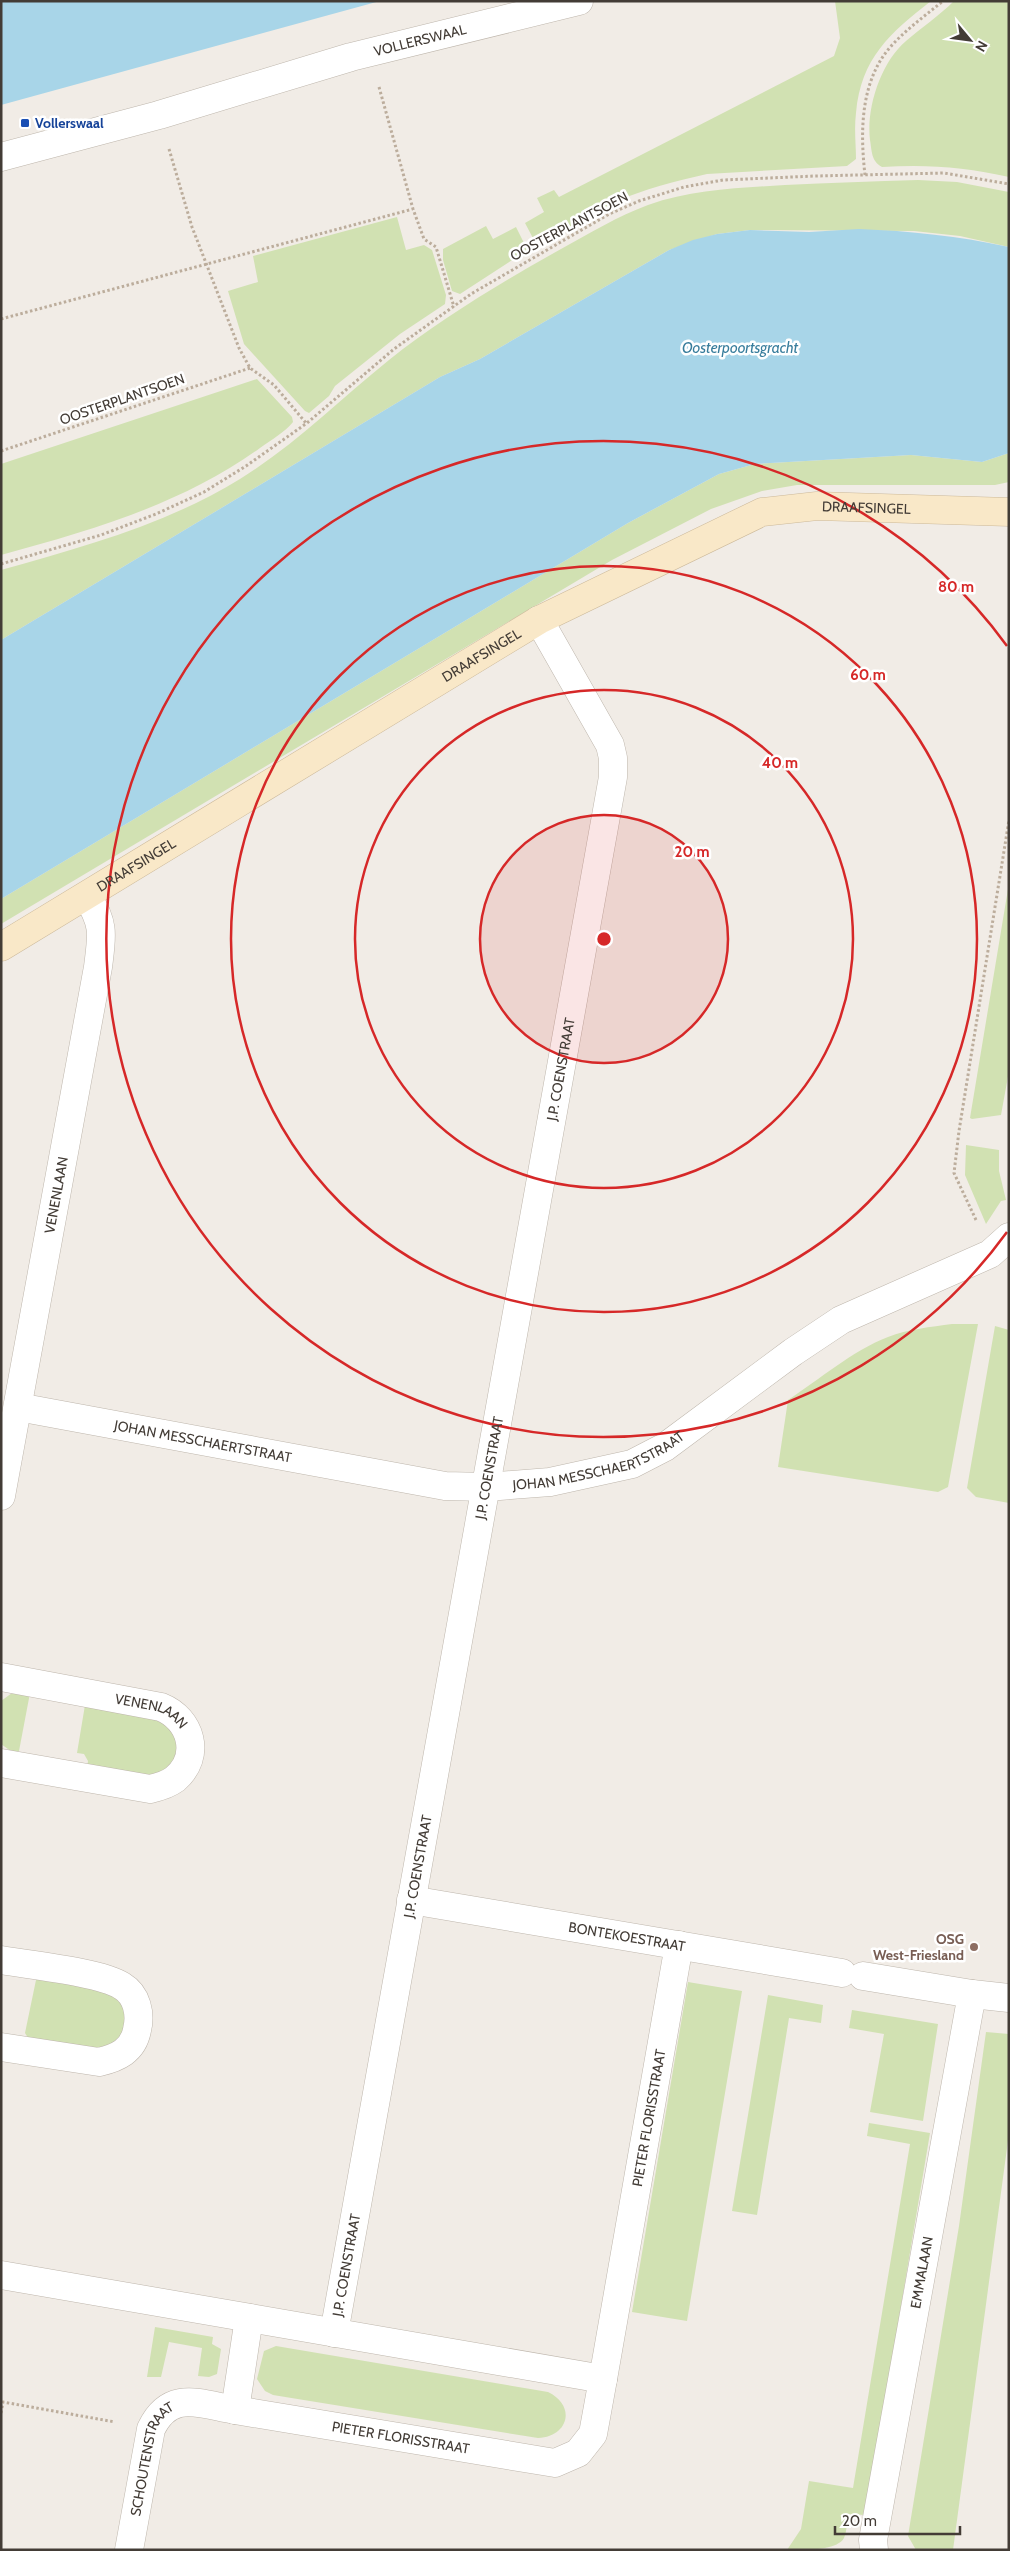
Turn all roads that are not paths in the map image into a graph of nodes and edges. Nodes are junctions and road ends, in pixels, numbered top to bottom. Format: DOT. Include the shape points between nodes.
graph roads {
  1 [pos="579,1"];
  2 [pos="1,157"];
  3 [pos="1009,512"];
  4 [pos="539,620"];
  5 [pos="87,896"];
  6 [pos="1,947"];
  7 [pos="999,1246"];
  8 [pos="18,1407"];
  9 [pos="486,1487"];
  10 [pos="1,1496"];
  11 [pos="1,1677"];
  12 [pos="1,1763"];
  13 [pos="411,1900"];
  14 [pos="679,1945"];
  15 [pos="1,1960"];
  16 [pos="972,1994"];
  17 [pos="1009,1998"];
  18 [pos="1,2047"];
  19 [pos="1,2276"];
  20 [pos="249,2318"];
  21 [pos="334,2333"];
  22 [pos="603,2379"];
  23 [pos="235,2410"];
  24 [pos="129,2550"];
  25 [pos="874,2550"];
  1 -- 2 [label="street, VOLLERSWAAL" via="370,52"];
  3 -- 4 [label="street, DRAAFSINGEL" via="817,506 762,512"];
  4 -- 5 [label="street, DRAAFSINGEL"];
  4 -- 9 [label="street, J.P. COENSTRAAT" via="610,745 614,758 613,777"];
  5 -- 6 [label="street, DRAAFSINGEL"];
  5 -- 8 [label="street, VENENLAAN" via="97,912 102,931 98,967"];
  7 -- 9 [label="street, JOHAN MESSCHAERTSTRAAT" via="841,1320 665,1447 632,1464 550,1482"];
  8 -- 9 [label="street, JOHAN MESSCHAERTSTRAAT" via="445,1486"];
  8 -- 10 [label="street, VENENLAAN"];
  9 -- 13 [label="street, J.P. COENSTRAAT"];
  11 -- 12 [label="street, VENENLAAN" via="161,1707 181,1719 190,1749 182,1771 165,1785 150,1789"];
  13 -- 14 [label="street, BONTEKOESTRAAT"];
  13 -- 21 [label="street, J.P. COENSTRAAT"];
  14 -- 16 [label="street, BONTEKOESTRAAT"];
  14 -- 22 [label="street, PIETER FLORISSTRAAT"];
  15 -- 18 [label="street" via="99,1977 122,1985 136,2002 139,2023 131,2045 123,2054 99,2062"];
  16 -- 17 [label="street, BONTEKOESTRAAT"];
  16 -- 25 [label="street, EMMALAAN" via="873,2540"];
  19 -- 20 [label="street"];
  20 -- 21 [label="street"];
  20 -- 23 [label="street"];
  21 -- 22 [label="street"];
  22 -- 23 [label="street, PIETER FLORISSTRAAT" via="593,2434 578,2453 555,2463"];
  23 -- 24 [label="street, SCHOUTENSTRAAT" via="184,2402 169,2406 158,2415 150,2429"];
}
